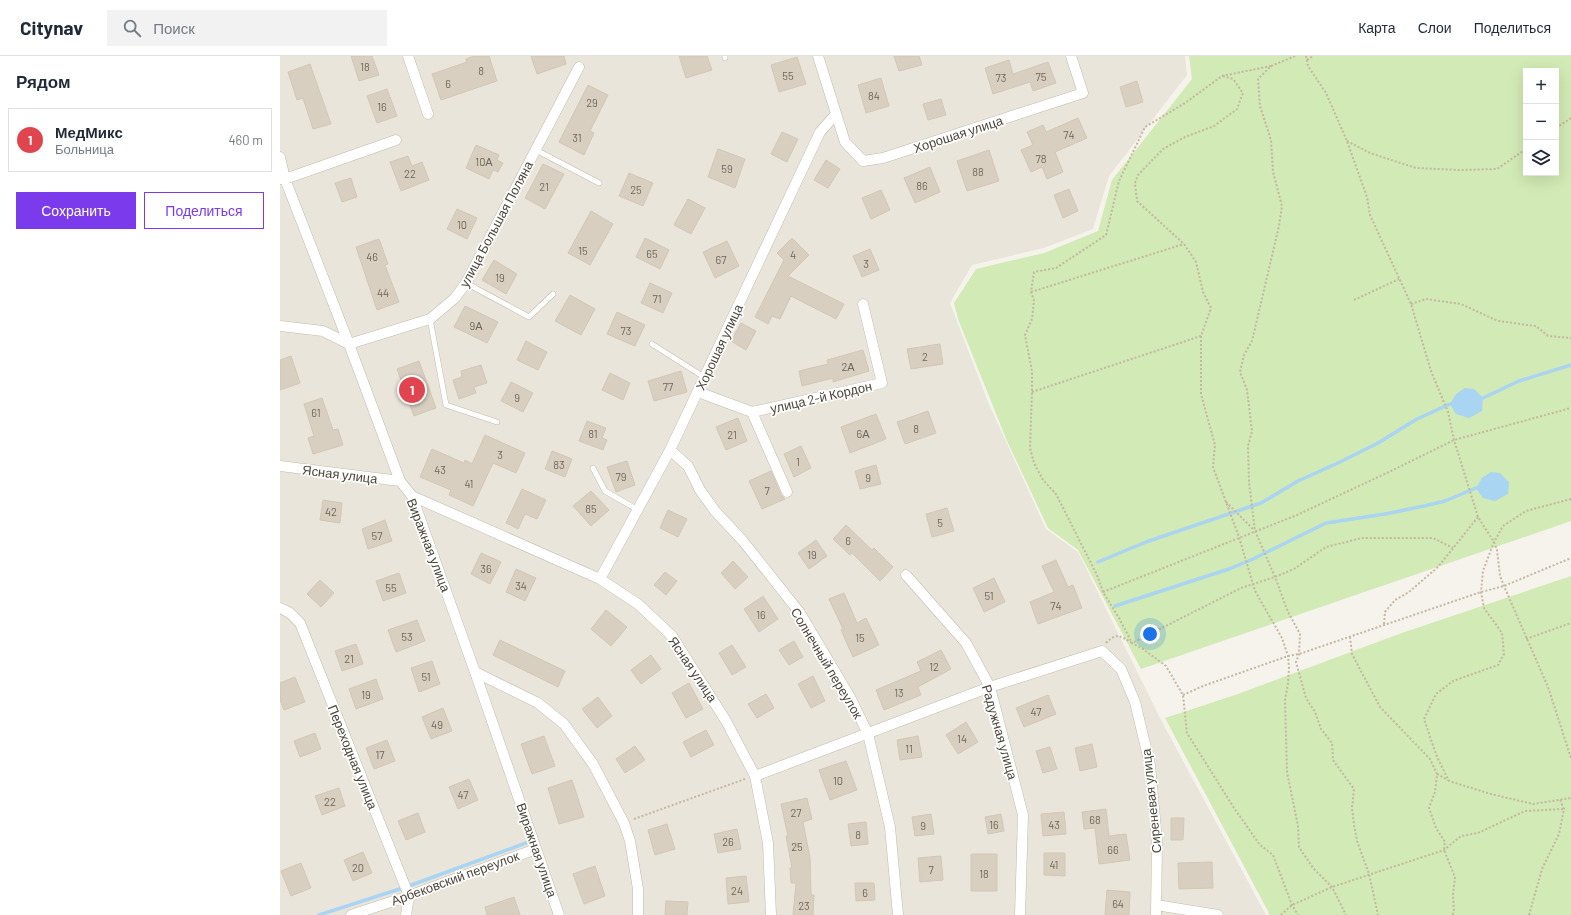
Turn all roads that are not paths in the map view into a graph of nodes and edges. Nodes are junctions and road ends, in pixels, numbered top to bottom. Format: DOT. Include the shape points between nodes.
graph roads {
  1 [pos="408,56"];
  2 [pos="818,56"];
  3 [pos="1071,56"];
  4 [pos="579,67"];
  5 [pos="428,114"];
  6 [pos="836,114"];
  7 [pos="396,140"];
  8 [pos="536,150"];
  9 [pos="280,157"];
  10 [pos="283,179"];
  11 [pos="599,183"];
  12 [pos="466,283"];
  13 [pos="553,294"];
  14 [pos="864,304"];
  15 [pos="430,319"];
  16 [pos="280,326"];
  17 [pos="349,344"];
  18 [pos="652,344"];
  19 [pos="705,378"];
  20 [pos="698,392"];
  21 [pos="752,412"];
  22 [pos="497,422"];
  23 [pos="670,450"];
  24 [pos="280,466"];
  25 [pos="593,468"];
  26 [pos="400,481"];
  27 [pos="787,492"];
  28 [pos="412,496"];
  29 [pos="638,510"];
  30 [pos="906,575"];
  31 [pos="600,580"];
  32 [pos="280,608"];
  33 [pos="476,672"];
  34 [pos="990,687"];
  35 [pos="868,734"];
  36 [pos="755,776"];
  37 [pos="536,849"];
  38 [pos="409,896"];
  39 [pos="1156,910"];
  40 [pos="351,915"];
  41 [pos="406,915"];
  42 [pos="559,915"];
  43 [pos="638,915"];
  44 [pos="771,915"];
  45 [pos="898,915"];
  46 [pos="1020,915"];
  47 [pos="1218,915"];
  1 -- 5 [label="street"];
  2 -- 6 [label="street, Хорошая улица"];
  3 -- 6 [label="street, Хорошая улица" via="1083,93 883,158 863,161 845,142"];
  4 -- 8 [label="street, улица Большая Поляна"];
  6 -- 19 [label="street, Хорошая улица" via="820,132"];
  7 -- 10 [label="street"];
  8 -- 11 [label="lane"];
  8 -- 12 [label="street, улица Большая Поляна"];
  9 -- 10 [label="street, Виражная улица"];
  10 -- 17 [label="street, Виражная улица"];
  12 -- 13 [label="lane" via="528,317"];
  12 -- 15 [label="street, улица Большая Поляна" via="455,298"];
  14 -- 21 [label="street, улица 2-й Кордон" via="882,383"];
  15 -- 17 [label="street, улица Большая Поляна"];
  15 -- 22 [label="lane" via="446,405"];
  16 -- 17 [label="street" via="323,331"];
  17 -- 26 [label="street, Виражная улица"];
  18 -- 19 [label="lane"];
  19 -- 20 [label="street, Хорошая улица"];
  20 -- 21 [label="street, улица 2-й Кордон"];
  20 -- 23 [label="street, Хорошая улица"];
  21 -- 27 [label="street, улица 2-й Кордон"];
  23 -- 29 [label="street, Хорошая улица"];
  23 -- 35 [label="street, Солнечный переулок" via="688,466 700,490 715,511 743,541 800,613 850,697"];
  24 -- 26 [label="street, Ясная улица"];
  25 -- 29 [label="lane" via="605,491"];
  26 -- 28 [label="street, Виражная улица"];
  28 -- 31 [label="street, Ясная улица"];
  28 -- 33 [label="street, Виражная улица"];
  29 -- 31 [label="street, Хорошая улица"];
  30 -- 34 [label="street, Радужная улица" via="966,643"];
  31 -- 36 [label="street, Ясная улица" via="638,604 672,636 726,721"];
  32 -- 38 [label="street, Переходная улица" via="300,623"];
  33 -- 37 [label="street, Виражная улица"];
  33 -- 43 [label="street" via="538,703 564,724 593,764 624,823 630,841 638,889"];
  34 -- 35 [label="street"];
  34 -- 39 [label="street, Сиреневая улица" via="1102,651 1121,669 1135,702 1150,765 1157,841"];
  34 -- 46 [label="street, Радужная улица" via="1022,815"];
  35 -- 36 [label="street"];
  35 -- 45 [label="street, Солнечный переулок" via="890,827"];
  36 -- 44 [label="street, Ясная улица" via="768,843"];
  37 -- 38 [label="street, Арбековский переулок"];
  37 -- 42 [label="street, Виражная улица"];
  38 -- 40 [label="street, Арбековский переулок"];
  38 -- 41 [label="street"];
  39 -- 47 [label="street"];
}
